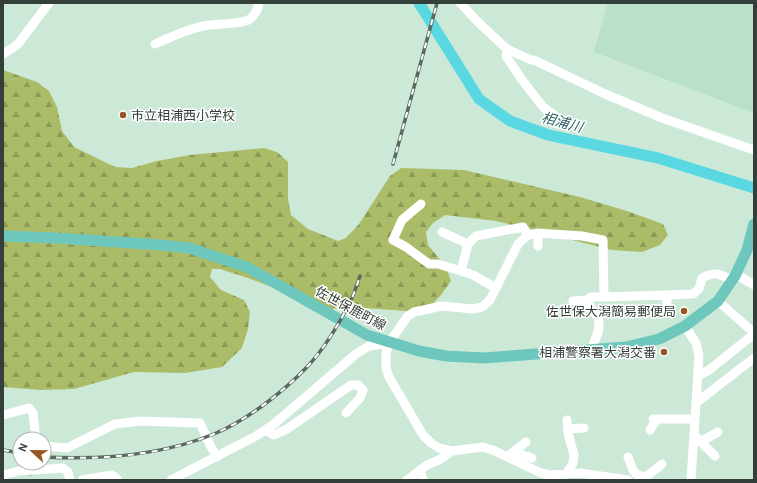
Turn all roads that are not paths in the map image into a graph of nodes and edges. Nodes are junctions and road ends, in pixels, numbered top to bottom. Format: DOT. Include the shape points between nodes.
graph roads {
  1 [pos="49,3"];
  2 [pos="259,3"];
  3 [pos="460,3"];
  4 [pos="155,44"];
  5 [pos="507,49"];
  6 [pos="3,54"];
  7 [pos="554,115"];
  8 [pos="754,150"];
  9 [pos="421,204"];
  10 [pos="754,224"];
  11 [pos="442,232"];
  12 [pos="538,233"];
  13 [pos="528,235"];
  14 [pos="3,236"];
  15 [pos="468,244"];
  16 [pos="538,246"];
  17 [pos="460,271"];
  18 [pos="734,277"];
  19 [pos="754,284"];
  20 [pos="496,288"];
  21 [pos="667,295"];
  22 [pos="604,297"];
  23 [pos="573,300"];
  24 [pos="588,300"];
  25 [pos="718,301"];
  26 [pos="667,312"];
  27 [pos="685,326"];
  28 [pos="754,333"];
  29 [pos="389,343"];
  30 [pos="591,350"];
  31 [pos="754,358"];
  32 [pos="698,376"];
  33 [pos="696,403"];
  34 [pos="346,413"];
  35 [pos="3,415"];
  36 [pos="695,419"];
  37 [pos="584,428"];
  38 [pos="265,430"];
  39 [pos="650,430"];
  40 [pos="35,431"];
  41 [pos="718,432"];
  42 [pos="697,439"];
  43 [pos="526,442"];
  44 [pos="52,447"];
  45 [pos="452,451"];
  46 [pos="510,454"];
  47 [pos="715,456"];
  48 [pos="217,457"];
  49 [pos="628,457"];
  50 [pos="532,458"];
  51 [pos="662,464"];
  52 [pos="420,470"];
  53 [pos="568,473"];
  54 [pos="3,475"];
  55 [pos="646,478"];
  56 [pos="70,480"];
  57 [pos="82,480"];
  58 [pos="116,480"];
  59 [pos="171,480"];
  60 [pos="407,480"];
  61 [pos="423,480"];
  62 [pos="628,480"];
  63 [pos="692,480"];
  1 -- 6 [label="street" via="17,45"];
  2 -- 4 [label="street" via="251,18 244,21 206,25"];
  3 -- 5 [label="street"];
  5 -- 7 [label="street" via="506,56 522,80 543,106"];
  5 -- 8 [label="street" via="662,118"];
  9 -- 17 [label="street" via="411,209 402,220 393,240 429,264"];
  10 -- 18 [label="main road, 佐世保鹿町線" via="747,250"];
  11 -- 15 [label="street"];
  12 -- 13 [label="street"];
  12 -- 16 [label="street"];
  12 -- 22 [label="street" via="603,240"];
  13 -- 15 [label="street" via="523,227 476,236"];
  13 -- 20 [label="street" via="518,244"];
  14 -- 29 [label="main road, 佐世保鹿町線" via="188,248 247,267 367,335"];
  15 -- 17 [label="street"];
  17 -- 20 [label="street"];
  18 -- 19 [label="street"];
  18 -- 21 [label="street" via="709,274 702,278 699,289 693,294"];
  18 -- 25 [label="main road, 佐世保鹿町線"];
  20 -- 29 [label="street" via="482,308 442,306 414,312 407,317"];
  21 -- 22 [label="street"];
  21 -- 26 [label="street"];
  22 -- 24 [label="street" via="590,297"];
  23 -- 24 [label="street"];
  24 -- 30 [label="street" via="599,320"];
  25 -- 27 [label="main road, 佐世保鹿町線"];
  25 -- 28 [label="street"];
  27 -- 30 [label="main road, 佐世保鹿町線" via="659,339 626,347"];
  27 -- 32 [label="street" via="696,343 700,356"];
  28 -- 32 [label="street"];
  29 -- 30 [label="main road, 佐世保鹿町線" via="446,356 484,358"];
  29 -- 38 [label="street" via="369,346 356,354"];
  29 -- 45 [label="street" via="386,368 392,383 423,435 439,448"];
  31 -- 33 [label="street"];
  32 -- 33 [label="street"];
  33 -- 36 [label="street"];
  34 -- 38 [label="street" via="360,398 363,390 358,386 351,385 274,435"];
  35 -- 40 [label="street" via="29,408"];
  36 -- 39 [label="street" via="655,419"];
  36 -- 42 [label="street"];
  37 -- 53 [label="street" via="568,425 574,455"];
  38 -- 48 [label="street"];
  41 -- 42 [label="street"];
  42 -- 47 [label="street"];
  42 -- 63 [label="street"];
  43 -- 46 [label="street"];
  44 -- 48 [label="street" via="67,448 114,424 140,421 200,423"];
  45 -- 46 [label="street" via="483,447"];
  45 -- 52 [label="street"];
  46 -- 50 [label="street"];
  46 -- 53 [label="street" via="541,473"];
  48 -- 59 [label="street"];
  49 -- 55 [label="street" via="637,475"];
  51 -- 55 [label="street"];
  52 -- 60 [label="street"];
  52 -- 61 [label="street"];
  53 -- 62 [label="street"];
  54 -- 56 [label="street" via="19,471 63,468 68,472"];
  57 -- 58 [label="street" via="112,475"];
}
